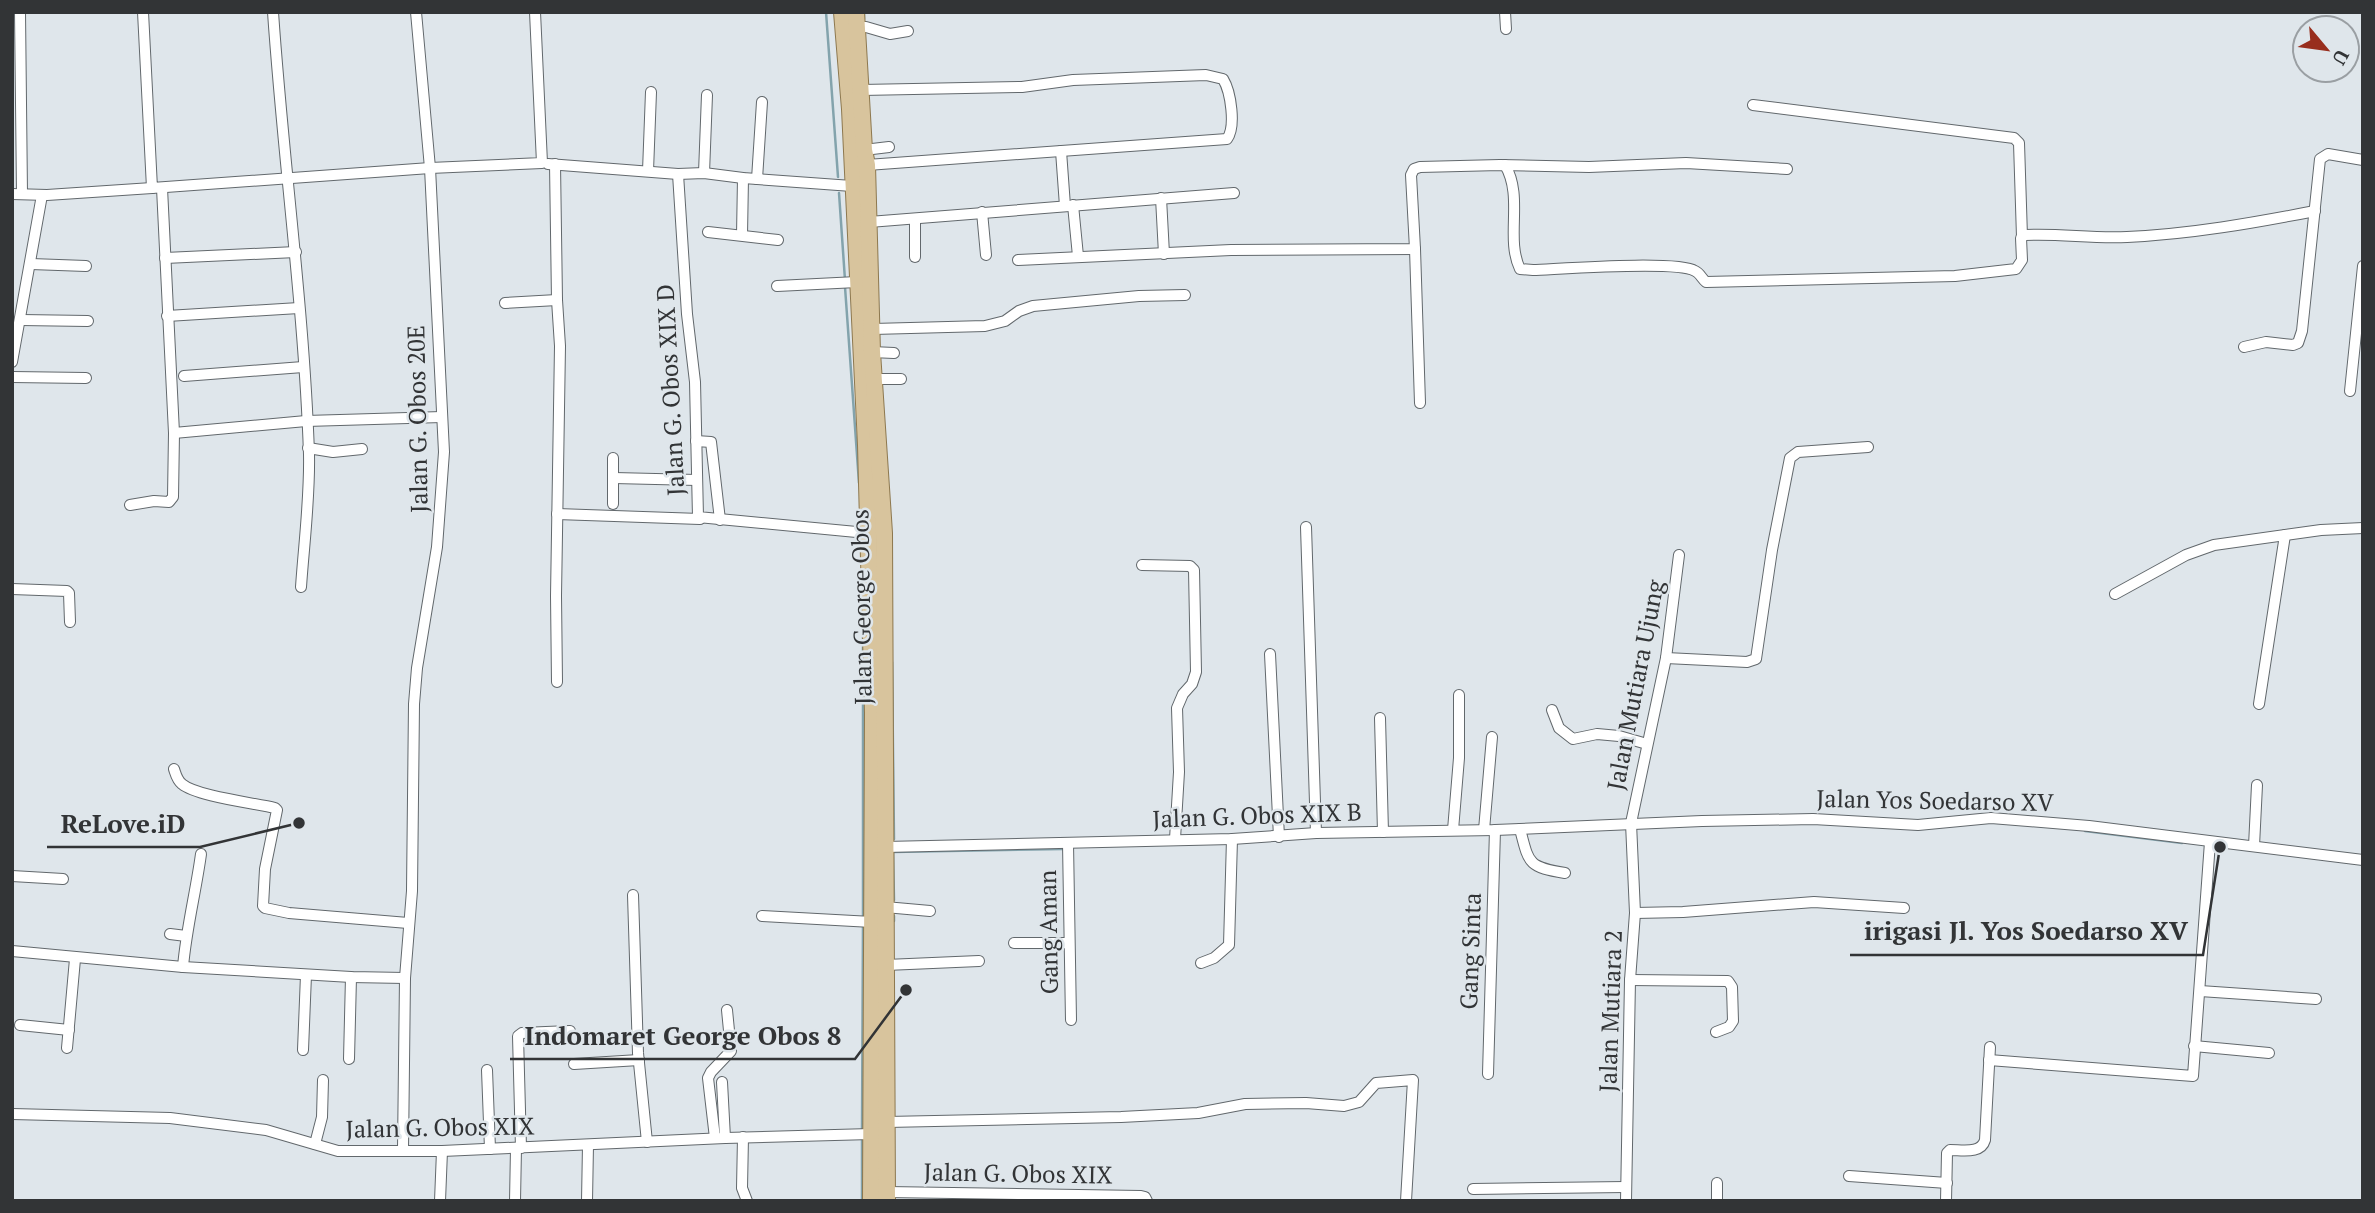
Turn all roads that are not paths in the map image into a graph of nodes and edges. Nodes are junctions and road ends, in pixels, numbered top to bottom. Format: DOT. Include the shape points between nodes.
graph roads {
  1 [pos="20,12"];
  2 [pos="143,12"];
  3 [pos="272,12"];
  4 [pos="416,12"];
  5 [pos="535,12"];
  6 [pos="842,12"];
  7 [pos="1505,12"];
  8 [pos="857,20"];
  9 [pos="1506,29"];
  10 [pos="908,31"];
  11 [pos="16,60"];
  12 [pos="861,90"];
  13 [pos="651,92"];
  14 [pos="707,95"];
  15 [pos="762,102"];
  16 [pos="1753,105"];
  17 [pos="889,147"];
  18 [pos="1060,151"];
  19 [pos="865,158"];
  20 [pos="2363,160"];
  21 [pos="542,163"];
  22 [pos="555,164"];
  23 [pos="1506,165"];
  24 [pos="430,168"];
  25 [pos="1787,169"];
  26 [pos="648,171"];
  27 [pos="704,173"];
  28 [pos="678,174"];
  29 [pos="743,178"];
  30 [pos="289,179"];
  31 [pos="757,179"];
  32 [pos="852,187"];
  33 [pos="157,188"];
  34 [pos="1234,193"];
  35 [pos="17,194"];
  36 [pos="42,195"];
  37 [pos="1161,198"];
  38 [pos="1069,205"];
  39 [pos="2315,211"];
  40 [pos="982,212"];
  41 [pos="915,219"];
  42 [pos="869,222"];
  43 [pos="708,232"];
  44 [pos="742,235"];
  45 [pos="2022,237"];
  46 [pos="778,240"];
  47 [pos="1415,249"];
  48 [pos="296,251"];
  49 [pos="1164,254"];
  50 [pos="986,256"];
  51 [pos="1078,256"];
  52 [pos="915,257"];
  53 [pos="165,258"];
  54 [pos="1018,260"];
  55 [pos="31,264"];
  56 [pos="86,266"];
  57 [pos="2363,266"];
  58 [pos="857,282"];
  59 [pos="776,286"];
  60 [pos="1185,295"];
  61 [pos="557,300"];
  62 [pos="505,303"];
  63 [pos="299,308"];
  64 [pos="167,316"];
  65 [pos="21,320"];
  66 [pos="88,321"];
  67 [pos="873,329"];
  68 [pos="2244,346"];
  69 [pos="872,352"];
  70 [pos="894,353"];
  71 [pos="12,362"];
  72 [pos="303,367"];
  73 [pos="184,376"];
  74 [pos="12,377"];
  75 [pos="86,378"];
  76 [pos="873,379"];
  77 [pos="901,379"];
  78 [pos="2350,391"];
  79 [pos="1420,403"];
  80 [pos="442,417"];
  81 [pos="306,421"];
  82 [pos="174,433"];
  83 [pos="696,442"];
  84 [pos="1868,447"];
  85 [pos="308,448"];
  86 [pos="362,449"];
  87 [pos="613,458"];
  88 [pos="614,478"];
  89 [pos="697,480"];
  90 [pos="613,504"];
  91 [pos="130,505"];
  92 [pos="557,514"];
  93 [pos="700,519"];
  94 [pos="720,520"];
  95 [pos="1306,527"];
  96 [pos="2363,528"];
  97 [pos="867,533"];
  98 [pos="2285,535"];
  99 [pos="1679,555"];
  100 [pos="1142,565"];
  101 [pos="301,587"];
  102 [pos="12,589"];
  103 [pos="2115,594"];
  104 [pos="70,622"];
  105 [pos="1270,654"];
  106 [pos="1666,658"];
  107 [pos="557,682"];
  108 [pos="1460,695"];
  109 [pos="2259,704"];
  110 [pos="1552,710"];
  111 [pos="1380,718"];
  112 [pos="1492,737"];
  113 [pos="1647,744"];
  114 [pos="174,769"];
  115 [pos="2257,785"];
  116 [pos="1631,823"];
  117 [pos="1520,829"];
  118 [pos="1489,830"];
  119 [pos="1453,831"];
  120 [pos="1383,832"];
  121 [pos="1316,833"];
  122 [pos="1279,837"];
  123 [pos="1175,839"];
  124 [pos="1232,839"];
  125 [pos="2210,842"];
  126 [pos="1068,843"];
  127 [pos="2253,846"];
  128 [pos="885,847"];
  129 [pos="201,854"];
  130 [pos="2363,860"];
  131 [pos="1565,873"];
  132 [pos="12,876"];
  133 [pos="63,879"];
  134 [pos="633,895"];
  135 [pos="885,907"];
  136 [pos="1903,908"];
  137 [pos="930,911"];
  138 [pos="1635,912"];
  139 [pos="762,916"];
  140 [pos="872,922"];
  141 [pos="408,923"];
  142 [pos="170,934"];
  143 [pos="186,936"];
  144 [pos="1014,943"];
  145 [pos="1069,943"];
  146 [pos="12,951"];
  147 [pos="75,959"];
  148 [pos="979,961"];
  149 [pos="1201,963"];
  150 [pos="886,965"];
  151 [pos="183,967"];
  152 [pos="306,975"];
  153 [pos="351,977"];
  154 [pos="405,978"];
  155 [pos="1630,979"];
  156 [pos="2200,991"];
  157 [pos="2316,999"];
  158 [pos="727,1010"];
  159 [pos="1071,1020"];
  160 [pos="20,1025"];
  161 [pos="69,1030"];
  162 [pos="570,1031"];
  163 [pos="1716,1032"];
  164 [pos="1990,1046"];
  165 [pos="2194,1046"];
  166 [pos="67,1048"];
  167 [pos="303,1050"];
  168 [pos="2269,1053"];
  169 [pos="349,1059"];
  170 [pos="639,1060"];
  171 [pos="1989,1060"];
  172 [pos="573,1063"];
  173 [pos="486,1070"];
  174 [pos="1488,1074"];
  175 [pos="323,1080"];
  176 [pos="722,1082"];
  177 [pos="12,1114"];
  178 [pos="891,1122"];
  179 [pos="871,1134"];
  180 [pos="743,1137"];
  181 [pos="720,1138"];
  182 [pos="646,1142"];
  183 [pos="315,1144"];
  184 [pos="588,1144"];
  185 [pos="519,1148"];
  186 [pos="403,1149"];
  187 [pos="490,1149"];
  188 [pos="442,1151"];
  189 [pos="1849,1176"];
  190 [pos="1717,1182"];
  191 [pos="1947,1183"];
  192 [pos="1626,1186"];
  193 [pos="1473,1189"];
  194 [pos="890,1194"];
  195 [pos="941,1197"];
  196 [pos="440,1201"];
  197 [pos="515,1201"];
  198 [pos="587,1201"];
  199 [pos="747,1201"];
  200 [pos="870,1201"];
  201 [pos="1147,1201"];
  202 [pos="1406,1201"];
  203 [pos="1626,1201"];
  204 [pos="1717,1201"];
  205 [pos="1946,1201"];
  1 -- 11 [label="street"];
  2 -- 33 [label="street"];
  3 -- 30 [label="street"];
  4 -- 24 [label="street, Jalan G. Obos 20E"];
  5 -- 21 [label="street"];
  6 -- 32 [label="main road, Jalan George Obos"];
  7 -- 9 [label="street"];
  8 -- 10 [label="street" via="890,34"];
  8 -- 12 [label="main road, Jalan George Obos"];
  11 -- 35 [label="street"];
  12 -- 18 [label="street" via="1022,87 1073,80 1206,75 1223,79 1227,86 1231,130 1227,139"];
  12 -- 19 [label="main road, Jalan George Obos"];
  13 -- 26 [label="street"];
  14 -- 27 [label="street"];
  15 -- 31 [label="street"];
  16 -- 45 [label="street" via="2014,138 2019,143"];
  17 -- 19 [label="street"];
  18 -- 19 [label="street"];
  18 -- 38 [label="street"];
  19 -- 42 [label="main road, Jalan George Obos"];
  20 -- 39 [label="street" via="2322,156"];
  21 -- 22 [label="street"];
  21 -- 24 [label="street"];
  22 -- 26 [label="street"];
  22 -- 61 [label="street"];
  23 -- 25 [label="street" via="1686,163"];
  23 -- 45 [label="street" via="1514,181 1517,263 1524,270 1686,268 1706,282 1955,276 2016,269 2022,260"];
  23 -- 47 [label="street" via="1414,169"];
  24 -- 30 [label="street"];
  24 -- 80 [label="street, Jalan G. Obos 20E"];
  26 -- 28 [label="street"];
  27 -- 28 [label="street"];
  27 -- 29 [label="street"];
  28 -- 83 [label="street, Jalan G. Obos XIX D"];
  29 -- 31 [label="street"];
  29 -- 44 [label="street"];
  30 -- 33 [label="street"];
  30 -- 48 [label="street"];
  31 -- 32 [label="street"];
  32 -- 58 [label="main road, Jalan George Obos"];
  33 -- 36 [label="street"];
  33 -- 53 [label="street"];
  34 -- 37 [label="street"];
  35 -- 36 [label="street"];
  36 -- 55 [label="street"];
  37 -- 38 [label="street"];
  37 -- 49 [label="street"];
  38 -- 40 [label="street"];
  38 -- 51 [label="street"];
  39 -- 45 [label="street" via="2168,234"];
  39 -- 68 [label="street" via="2298,343"];
  40 -- 41 [label="street"];
  40 -- 50 [label="street"];
  41 -- 42 [label="street"];
  41 -- 52 [label="street"];
  42 -- 67 [label="main road, Jalan George Obos"];
  43 -- 44 [label="street"];
  44 -- 46 [label="street"];
  47 -- 49 [label="street"];
  47 -- 79 [label="street"];
  48 -- 53 [label="street"];
  48 -- 63 [label="street"];
  49 -- 51 [label="street"];
  51 -- 54 [label="street"];
  53 -- 64 [label="street"];
  55 -- 56 [label="street"];
  55 -- 65 [label="street"];
  57 -- 78 [label="street"];
  58 -- 59 [label="street"];
  58 -- 97 [label="main road, Jalan George Obos"];
  60 -- 67 [label="street" via="1033,306 985,326"];
  61 -- 62 [label="street"];
  61 -- 92 [label="street"];
  63 -- 64 [label="street"];
  63 -- 72 [label="street"];
  64 -- 82 [label="street"];
  65 -- 66 [label="street"];
  65 -- 71 [label="street"];
  67 -- 69 [label="main road, Jalan George Obos"];
  69 -- 70 [label="street"];
  69 -- 76 [label="main road, Jalan George Obos"];
  72 -- 73 [label="street"];
  72 -- 81 [label="street"];
  74 -- 75 [label="street"];
  76 -- 77 [label="street"];
  76 -- 128 [label="main road, Jalan George Obos" via="884,533"];
  80 -- 81 [label="street"];
  80 -- 141 [label="street, Jalan G. Obos 20E" via="441,511 417,668"];
  81 -- 82 [label="street"];
  81 -- 85 [label="street"];
  82 -- 91 [label="street" via="173,499"];
  83 -- 89 [label="street, Jalan G. Obos XIX D"];
  83 -- 94 [label="street" via="711,442"];
  84 -- 106 [label="street" via="1798,452 1790,458 1756,659"];
  85 -- 86 [label="street" via="333,452"];
  85 -- 101 [label="street"];
  87 -- 88 [label="street"];
  88 -- 89 [label="street"];
  88 -- 90 [label="street"];
  89 -- 93 [label="street, Jalan G. Obos XIX D"];
  92 -- 93 [label="street"];
  92 -- 107 [label="street"];
  93 -- 94 [label="street, Jalan G. Obos XIX D"];
  94 -- 97 [label="street, Jalan G. Obos XIX D"];
  95 -- 121 [label="street"];
  96 -- 98 [label="street"];
  97 -- 140 [label="main road, Jalan George Obos" via="873,713"];
  98 -- 103 [label="street" via="2200,549"];
  98 -- 109 [label="street"];
  99 -- 106 [label="street, Jalan Mutiara Ujung"];
  100 -- 123 [label="street" via="1190,566 1194,570 1196,672 1177,708"];
  102 -- 104 [label="street" via="67,591"];
  105 -- 122 [label="street"];
  106 -- 113 [label="street, Jalan Mutiara Ujung"];
  108 -- 119 [label="street"];
  110 -- 113 [label="street" via="1561,731 1573,739 1595,734"];
  111 -- 120 [label="street"];
  112 -- 118 [label="street, Gang Sinta"];
  113 -- 116 [label="street, Jalan Mutiara Ujung"];
  114 -- 141 [label="street" via="183,786 277,810 265,869 265,908"];
  115 -- 127 [label="street"];
  116 -- 117 [label="street, Jalan G. Obos XIX B"];
  116 -- 125 [label="street, Jalan Yos Soedarso XV" via="1813,819 1918,825 1991,818"];
  116 -- 138 [label="street, Jalan Mutiara 2"];
  117 -- 118 [label="street, Jalan G. Obos XIX B"];
  117 -- 131 [label="street" via="1533,865"];
  118 -- 119 [label="street, Jalan G. Obos XIX B"];
  118 -- 174 [label="street, Gang Sinta"];
  119 -- 120 [label="street, Jalan G. Obos XIX B"];
  120 -- 121 [label="street, Jalan G. Obos XIX B"];
  121 -- 122 [label="street, Jalan G. Obos XIX B"];
  122 -- 124 [label="street, Jalan G. Obos XIX B"];
  123 -- 124 [label="street, Jalan G. Obos XIX B"];
  123 -- 126 [label="street, Jalan G. Obos XIX B"];
  124 -- 149 [label="street" via="1229,945"];
  125 -- 127 [label="street, Jalan Yos Soedarso XV"];
  125 -- 156 [label="street"];
  126 -- 128 [label="street, Jalan G. Obos XIX B"];
  126 -- 145 [label="street, Gang Aman"];
  127 -- 130 [label="street, Jalan Yos Soedarso XV"];
  128 -- 135 [label="main road, Jalan George Obos"];
  129 -- 143 [label="street"];
  132 -- 133 [label="street"];
  134 -- 170 [label="street"];
  135 -- 137 [label="street"];
  135 -- 150 [label="main road, Jalan George Obos"];
  136 -- 138 [label="street" via="1814,902"];
  138 -- 155 [label="street, Jalan Mutiara 2"];
  139 -- 140 [label="street"];
  140 -- 179 [label="main road, Jalan George Obos"];
  141 -- 154 [label="street, Jalan G. Obos 20E"];
  142 -- 143 [label="street"];
  143 -- 151 [label="street"];
  144 -- 145 [label="street"];
  145 -- 159 [label="street, Gang Aman"];
  146 -- 147 [label="street"];
  147 -- 151 [label="street"];
  147 -- 161 [label="street"];
  148 -- 150 [label="street"];
  150 -- 178 [label="main road, Jalan George Obos"];
  151 -- 152 [label="street"];
  152 -- 153 [label="street"];
  152 -- 167 [label="street"];
  153 -- 154 [label="street"];
  153 -- 169 [label="street"];
  154 -- 186 [label="street, Jalan G. Obos 20E"];
  155 -- 163 [label="street" via="1728,981 1733,1021"];
  155 -- 192 [label="street, Jalan Mutiara 2"];
  156 -- 157 [label="street"];
  156 -- 165 [label="street"];
  158 -- 181 [label="street" via="730,1055 708,1078"];
  160 -- 161 [label="street"];
  161 -- 166 [label="street"];
  162 -- 185 [label="street" via="519,1036"];
  164 -- 171 [label="street"];
  165 -- 168 [label="street"];
  165 -- 171 [label="street" via="2193,1076"];
  170 -- 172 [label="street"];
  170 -- 182 [label="street"];
  171 -- 191 [label="street" via="1984,1145 1947,1153"];
  173 -- 187 [label="street"];
  175 -- 183 [label="street"];
  176 -- 181 [label="street"];
  177 -- 183 [label="street, Jalan G. Obos XIX" via="170,1118 265,1130"];
  178 -- 194 [label="main road, Jalan George Obos"];
  178 -- 202 [label="street" via="1121,1117 1198,1113 1245,1104 1344,1106 1359,1102 1376,1083 1413,1080"];
  179 -- 180 [label="street, Jalan G. Obos XIX"];
  179 -- 200 [label="main road, Jalan George Obos"];
  180 -- 181 [label="street, Jalan G. Obos XIX"];
  180 -- 199 [label="street" via="742,1188"];
  181 -- 182 [label="street, Jalan G. Obos XIX"];
  182 -- 184 [label="street, Jalan G. Obos XIX"];
  183 -- 186 [label="street, Jalan G. Obos XIX" via="338,1151"];
  184 -- 185 [label="street, Jalan G. Obos XIX"];
  184 -- 198 [label="street"];
  185 -- 187 [label="street, Jalan G. Obos XIX"];
  185 -- 197 [label="street"];
  186 -- 188 [label="street, Jalan G. Obos XIX"];
  187 -- 188 [label="street, Jalan G. Obos XIX"];
  188 -- 196 [label="street"];
  189 -- 191 [label="street"];
  190 -- 204 [label="street"];
  191 -- 205 [label="street"];
  192 -- 193 [label="street"];
  192 -- 203 [label="street, Jalan Mutiara 2"];
  194 -- 195 [label="street, Jalan G. Obos XIX"];
  195 -- 201 [label="street, Jalan G. Obos XIX" via="1141,1196"];
}
